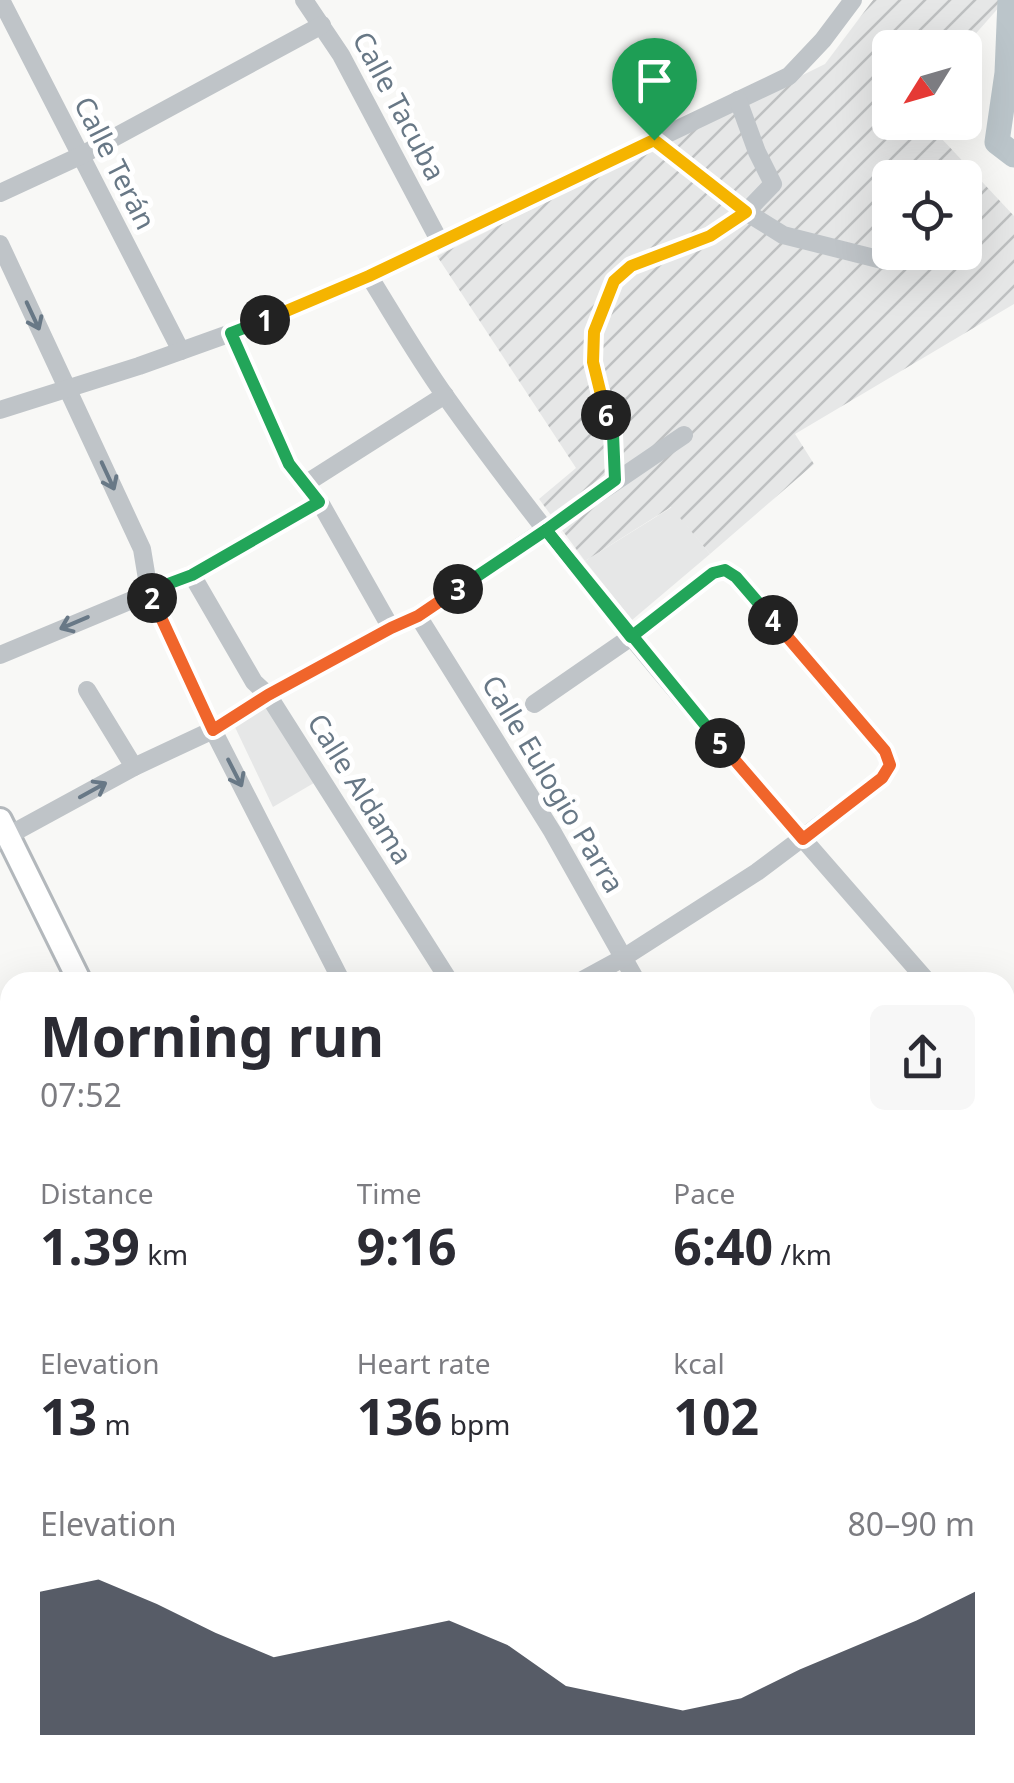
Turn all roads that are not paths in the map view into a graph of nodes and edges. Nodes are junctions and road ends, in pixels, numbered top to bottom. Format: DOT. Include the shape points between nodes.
graph roads {
  1 [pos="1,0"];
  2 [pos="304,0"];
  3 [pos="853,0"];
  4 [pos="322,25"];
  5 [pos="738,100"];
  6 [pos="654,140"];
  7 [pos="80,156"];
  8 [pos="0,193"];
  9 [pos="746,212"];
  10 [pos="440,242"];
  11 [pos="0,244"];
  12 [pos="872,257"];
  13 [pos="369,276"];
  14 [pos="231,333"];
  15 [pos="181,351"];
  16 [pos="66,388"];
  17 [pos="444,395"];
  18 [pos="0,410"];
  19 [pos="684,435"];
  20 [pos="615,480"];
  21 [pos="305,484"];
  22 [pos="319,502"];
  23 [pos="546,530"];
  24 [pos="192,575"];
  25 [pos="149,591"];
  26 [pos="418,616"];
  27 [pos="391,628"];
  28 [pos="631,637"];
  29 [pos="0,655"];
  30 [pos="88,690"];
  31 [pos="268,695"];
  32 [pos="534,704"];
  33 [pos="213,730"];
  34 [pos="134,767"];
  35 [pos="3,832"];
  36 [pos="803,839"];
  37 [pos="623,958"];
  38 [pos="75,972"];
  39 [pos="337,972"];
  40 [pos="444,972"];
  41 [pos="597,972"];
  42 [pos="632,972"];
  43 [pos="919,972"];
  1 -- 7 [label="street, Calle Terán"];
  2 -- 4 [label="street, Calle Tacuba"];
  3 -- 5 [label="street" via="789,76"];
  4 -- 7 [label="street"];
  4 -- 10 [label="street, Calle Tacuba"];
  5 -- 6 [label="street"];
  5 -- 9 [label="street" via="773,184"];
  6 -- 9 [label="street"];
  6 -- 10 [label="street"];
  7 -- 8 [label="street"];
  7 -- 15 [label="street, Calle Terán"];
  9 -- 12 [label="street" via="783,235"];
  9 -- 20 [label="street" via="710,236 631,266 614,281 594,332 593,362 613,434"];
  10 -- 13 [label="street"];
  11 -- 16 [label="street, one-way"];
  13 -- 14 [label="street"];
  13 -- 17 [label="street"];
  14 -- 15 [label="street"];
  14 -- 21 [label="street" via="289,464"];
  15 -- 16 [label="street"];
  16 -- 18 [label="street"];
  16 -- 25 [label="street, one-way" via="142,548"];
  17 -- 21 [label="street"];
  17 -- 23 [label="street"];
  19 -- 20 [label="street"];
  20 -- 23 [label="street"];
  21 -- 22 [label="street"];
  22 -- 24 [label="street"];
  22 -- 27 [label="street"];
  23 -- 26 [label="street"];
  23 -- 28 [label="street"];
  24 -- 25 [label="street"];
  24 -- 31 [label="street, Calle Aldama"];
  25 -- 29 [label="street, one-way"];
  25 -- 33 [label="street"];
  26 -- 27 [label="street"];
  26 -- 37 [label="street, Calle Eulogio Parra"];
  27 -- 31 [label="street"];
  28 -- 32 [label="street"];
  28 -- 36 [label="street"];
  28 -- 36 [label="street" via="725,570 885,751 890,765 882,778"];
  30 -- 34 [label="street"];
  31 -- 33 [label="street"];
  31 -- 40 [label="street, Calle Aldama"];
  33 -- 34 [label="street"];
  33 -- 39 [label="street, one-way"];
  35 -- 34 [label="street, one-way"];
  35 -- 38 [label="main road"];
  36 -- 37 [label="street"];
  36 -- 43 [label="street"];
  37 -- 41 [label="street"];
  37 -- 42 [label="street, Calle Eulogio Parra"];
}
